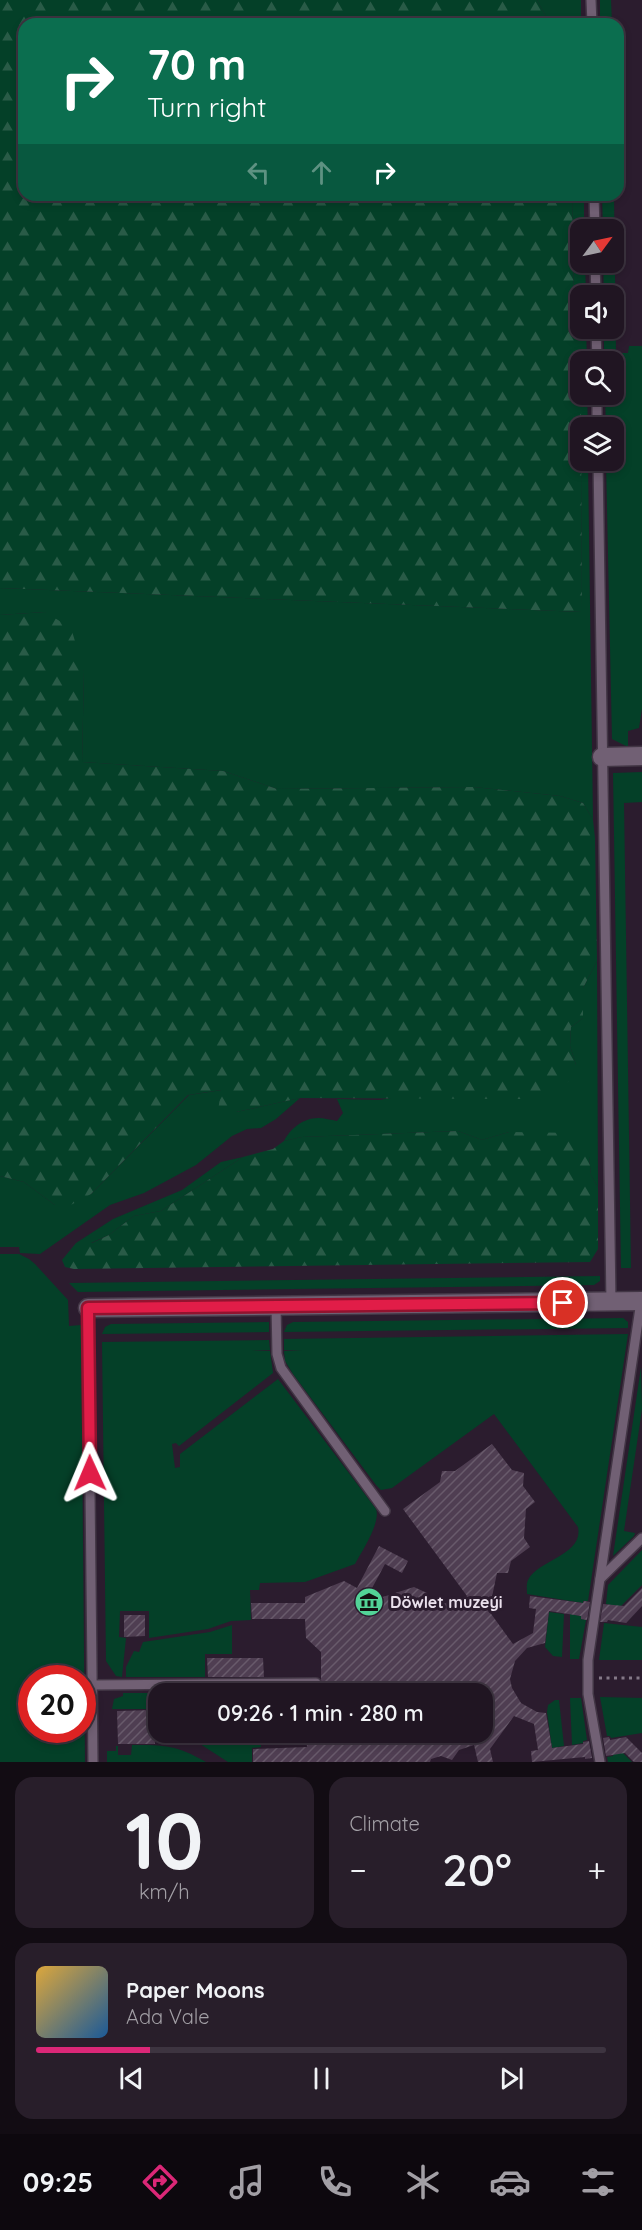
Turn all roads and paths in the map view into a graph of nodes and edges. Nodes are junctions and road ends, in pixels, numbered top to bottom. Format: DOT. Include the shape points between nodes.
graph roads {
  1 [pos="591,0"];
  2 [pos="592,18"];
  3 [pos="594,201"];
  4 [pos="595,219"];
  5 [pos="598,471"];
  6 [pos="642,756"];
  7 [pos="602,757"];
  8 [pos="641,1301"];
  9 [pos="611,1302"];
  10 [pos="276,1306"];
  11 [pos="88,1308"];
  12 [pos="633,1351"];
  13 [pos="642,1360"];
  14 [pos="385,1510"];
  15 [pos="642,1538"];
  16 [pos="600,1579"];
  17 [pos="92,1665"];
  18 [pos="587,1678"];
  19 [pos="642,1678"];
  20 [pos="148,1684"];
  21 [pos="96,1685"];
  22 [pos="93,1743"];
  23 [pos="93,1762"];
  24 [pos="600,1762"];
  1 -- 2 [label="lane"];
  3 -- 4 [label="lane"];
  5 -- 7 [label="lane"];
  6 -- 7 [label="street"];
  7 -- 9 [label="lane"];
  8 -- 9 [label="street"];
  8 -- 12 [label="lane"];
  9 -- 10 [label="street"];
  10 -- 11 [label="street"];
  10 -- 14 [label="lane" via="281,1368"];
  11 -- 17 [label="lane"];
  12 -- 13 [label="lane"];
  12 -- 16 [label="lane"];
  15 -- 16 [label="lane"];
  16 -- 18 [label="lane"];
  18 -- 19 [label="path"];
  18 -- 24 [label="lane"];
  20 -- 21 [label="lane"];
  22 -- 23 [label="lane"];
}
